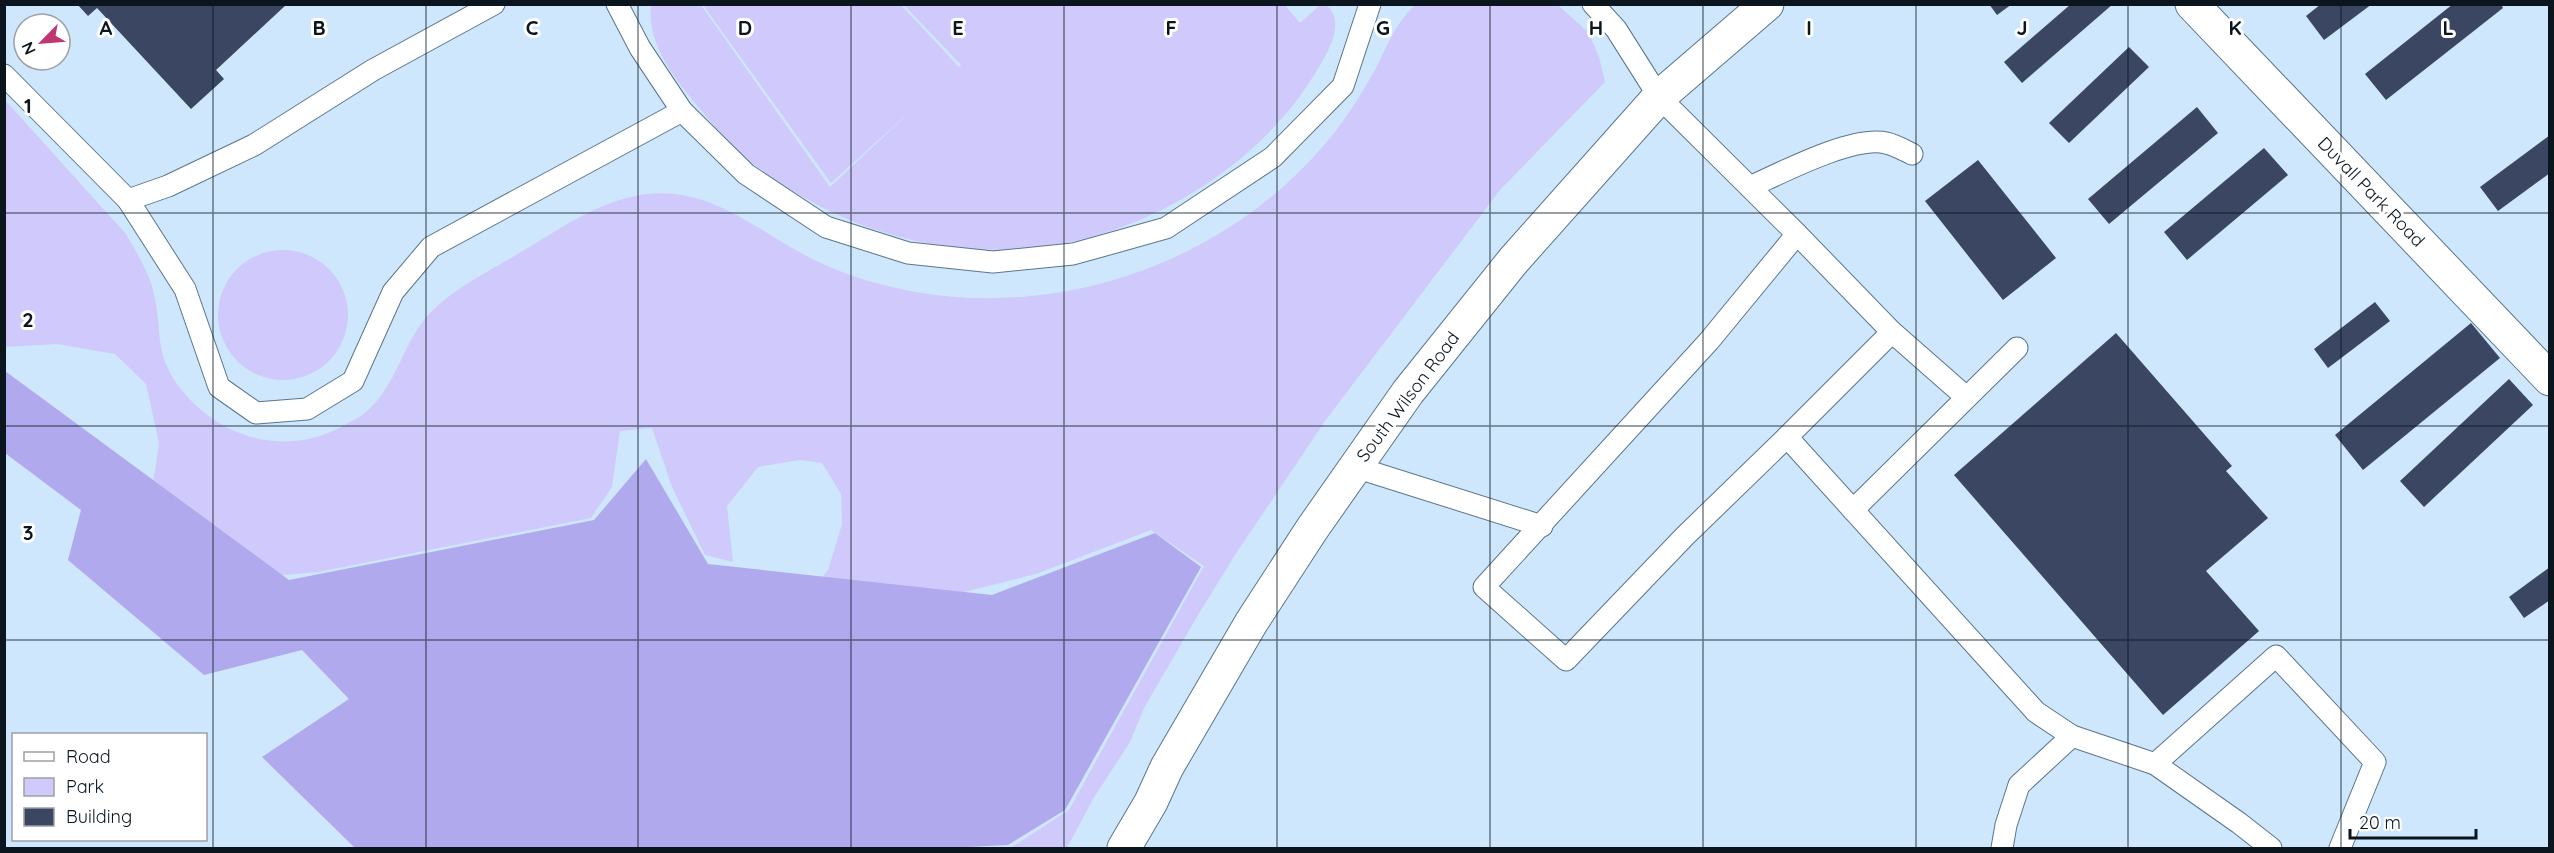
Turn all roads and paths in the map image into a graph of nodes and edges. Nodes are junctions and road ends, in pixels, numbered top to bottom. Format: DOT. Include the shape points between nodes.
graph roads {
  1 [pos="494,4"];
  2 [pos="616,4"];
  3 [pos="1370,4"];
  4 [pos="1593,4"];
  5 [pos="2192,4"];
  6 [pos="1758,7"];
  7 [pos="4,75"];
  8 [pos="1659,97"];
  9 [pos="682,111"];
  10 [pos="1912,154"];
  11 [pos="1750,187"];
  12 [pos="128,200"];
  13 [pos="1797,234"];
  14 [pos="1892,332"];
  15 [pos="2017,348"];
  16 [pos="2550,379"];
  17 [pos="1966,397"];
  18 [pos="1787,438"];
  19 [pos="1355,467"];
  20 [pos="1852,510"];
  21 [pos="1542,526"];
  22 [pos="2072,736"];
  23 [pos="2155,764"];
  24 [pos="1124,849"];
  25 [pos="2002,849"];
  26 [pos="2271,849"];
  27 [pos="2340,849"];
  1 -- 12 [label="lane" via="373,70 254,145 168,186"];
  2 -- 9 [label="lane"];
  3 -- 9 [label="lane" via="1343,86 1273,157 1166,228 1073,254 993,262 908,253 826,227 746,174"];
  4 -- 8 [label="lane" via="1616,28"];
  5 -- 16 [label="main road, Duvall Park Road"];
  6 -- 8 [label="main road, South Wilson Road"];
  7 -- 12 [label="lane"];
  8 -- 11 [label="lane"];
  8 -- 19 [label="main road, South Wilson Road" via="1513,261 1408,392"];
  9 -- 12 [label="lane" via="431,247 393,292 353,381 307,409 256,413 219,387 185,289"];
  10 -- 11 [label="lane" via="1885,142 1859,145 1819,155"];
  11 -- 13 [label="lane"];
  13 -- 14 [label="lane"];
  13 -- 21 [label="lane" via="1709,341"];
  14 -- 17 [label="lane"];
  14 -- 18 [label="lane"];
  15 -- 17 [label="lane"];
  17 -- 20 [label="lane"];
  18 -- 20 [label="lane"];
  18 -- 21 [label="lane" via="1685,536 1566,660 1484,587"];
  19 -- 21 [label="lane"];
  19 -- 24 [label="main road, South Wilson Road" via="1251,623"];
  20 -- 22 [label="lane" via="2036,712"];
  22 -- 23 [label="lane"];
  22 -- 25 [label="lane" via="2019,785"];
  23 -- 26 [label="lane"];
  23 -- 27 [label="lane" via="2276,656 2375,762"];
}
